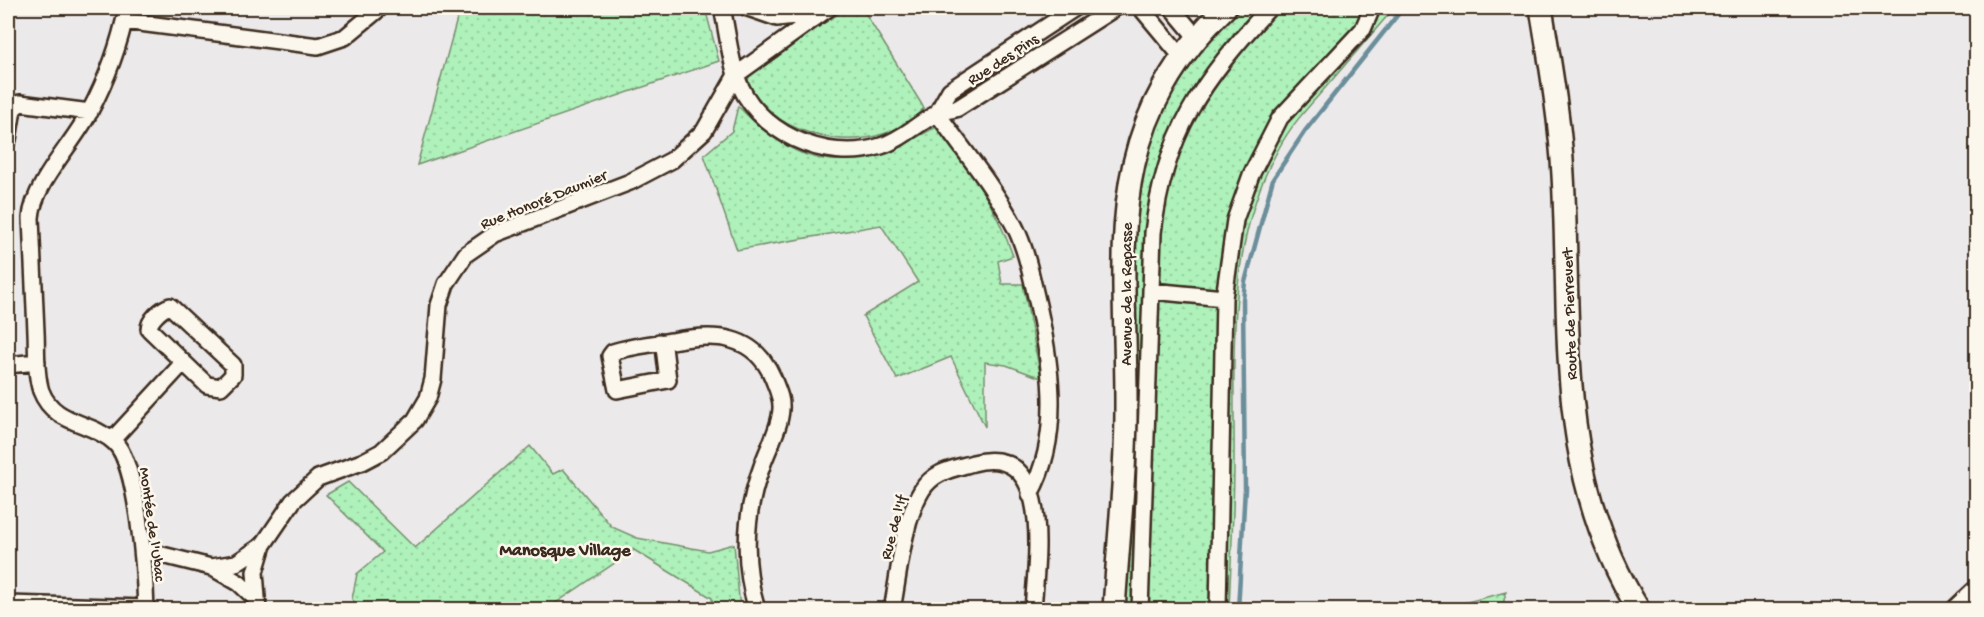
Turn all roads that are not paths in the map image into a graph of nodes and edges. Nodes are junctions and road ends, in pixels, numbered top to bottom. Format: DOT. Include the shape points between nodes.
graph roads {
  1 [pos="380,8"];
  2 [pos="722,8"];
  3 [pos="748,8"];
  4 [pos="1075,8"];
  5 [pos="1115,8"];
  6 [pos="1141,8"];
  7 [pos="1172,8"];
  8 [pos="1225,8"];
  9 [pos="1269,8"];
  10 [pos="1372,8"];
  11 [pos="1541,8"];
  12 [pos="825,10"];
  13 [pos="126,14"];
  14 [pos="1197,38"];
  15 [pos="1181,56"];
  16 [pos="736,75"];
  17 [pos="90,112"];
  18 [pos="937,113"];
  19 [pos="8,140"];
  20 [pos="1152,291"];
  21 [pos="1224,298"];
  22 [pos="666,341"];
  23 [pos="37,362"];
  24 [pos="183,363"];
  25 [pos="8,365"];
  26 [pos="112,440"];
  27 [pos="1030,494"];
  28 [pos="263,545"];
  29 [pos="142,550"];
  30 [pos="212,567"];
  31 [pos="1977,594"];
  32 [pos="8,604"];
  33 [pos="257,604"];
  34 [pos="146,609"];
  35 [pos="757,609"];
  36 [pos="892,609"];
  37 [pos="1033,609"];
  38 [pos="1114,609"];
  39 [pos="1140,609"];
  40 [pos="1218,609"];
  41 [pos="1638,609"];
  42 [pos="1959,609"];
  1 -- 13 [label="street" via="345,37 318,46"];
  2 -- 16 [label="street, Rue des Pins"];
  3 -- 12 [label="street" via="785,19"];
  4 -- 18 [label="street, Rue des Pins" via="950,90"];
  5 -- 18 [label="street, Rue des Pins" via="958,108"];
  6 -- 15 [label="street"];
  7 -- 14 [label="street"];
  8 -- 14 [label="street, Avenue de la Repasse"];
  9 -- 20 [label="street" via="1217,66 1175,139 1157,205"];
  10 -- 21 [label="street" via="1363,29 1289,107 1261,152 1235,220"];
  11 -- 41 [label="street, Route de Pierrevert" via="1563,173 1569,377 1576,439 1592,508"];
  12 -- 16 [label="street"];
  13 -- 17 [label="street"];
  14 -- 15 [label="street, Avenue de la Repasse"];
  15 -- 38 [label="street, Avenue de la Repasse" via="1146,122 1126,196 1126,413"];
  16 -- 18 [label="street, Rue des Pins" via="751,103 768,121 799,140 831,150 854,152 883,146"];
  16 -- 28 [label="street, Rue Honoré Daumier" via="704,131 672,160 630,182 495,234 471,249 454,269 442,293 436,319 432,385 415,420 376,456 320,477 304,489 278,519"];
  17 -- 19 [label="street" via="21,103 13,109"];
  17 -- 23 [label="street" via="36,195 33,206"];
  18 -- 27 [label="street" via="1015,227 1026,257 1051,372 1047,444"];
  20 -- 21 [label="street"];
  20 -- 39 [label="street"];
  21 -- 40 [label="street"];
  22 -- 35 [label="street" via="712,336 743,345 766,365 779,393 779,419 748,515 750,578"];
  23 -- 25 [label="street"];
  23 -- 26 [label="street" via="42,392 51,406 67,420"];
  24 -- 24 [label="street" via="207,385 216,388 228,381 234,370 232,363 174,308 166,307 150,322 149,329"];
  24 -- 26 [label="street"];
  26 -- 29 [label="street, Montée de l'Ubac" via="127,462"];
  27 -- 36 [label="street, Rue de l'If" via="1018,470 1002,460 988,460 935,476 919,495 910,518"];
  27 -- 37 [label="street, Rue de l'If" via="1037,535"];
  28 -- 30 [label="street, Rue Honoré Daumier" via="240,561"];
  28 -- 33 [label="street" via="255,573"];
  29 -- 30 [label="street, Rue Honoré Daumier"];
  29 -- 34 [label="street, Montée de l'Ubac"];
  30 -- 33 [label="street" via="239,583"];
  31 -- 42 [label="main road"];
  32 -- 34 [label="street"];
}
